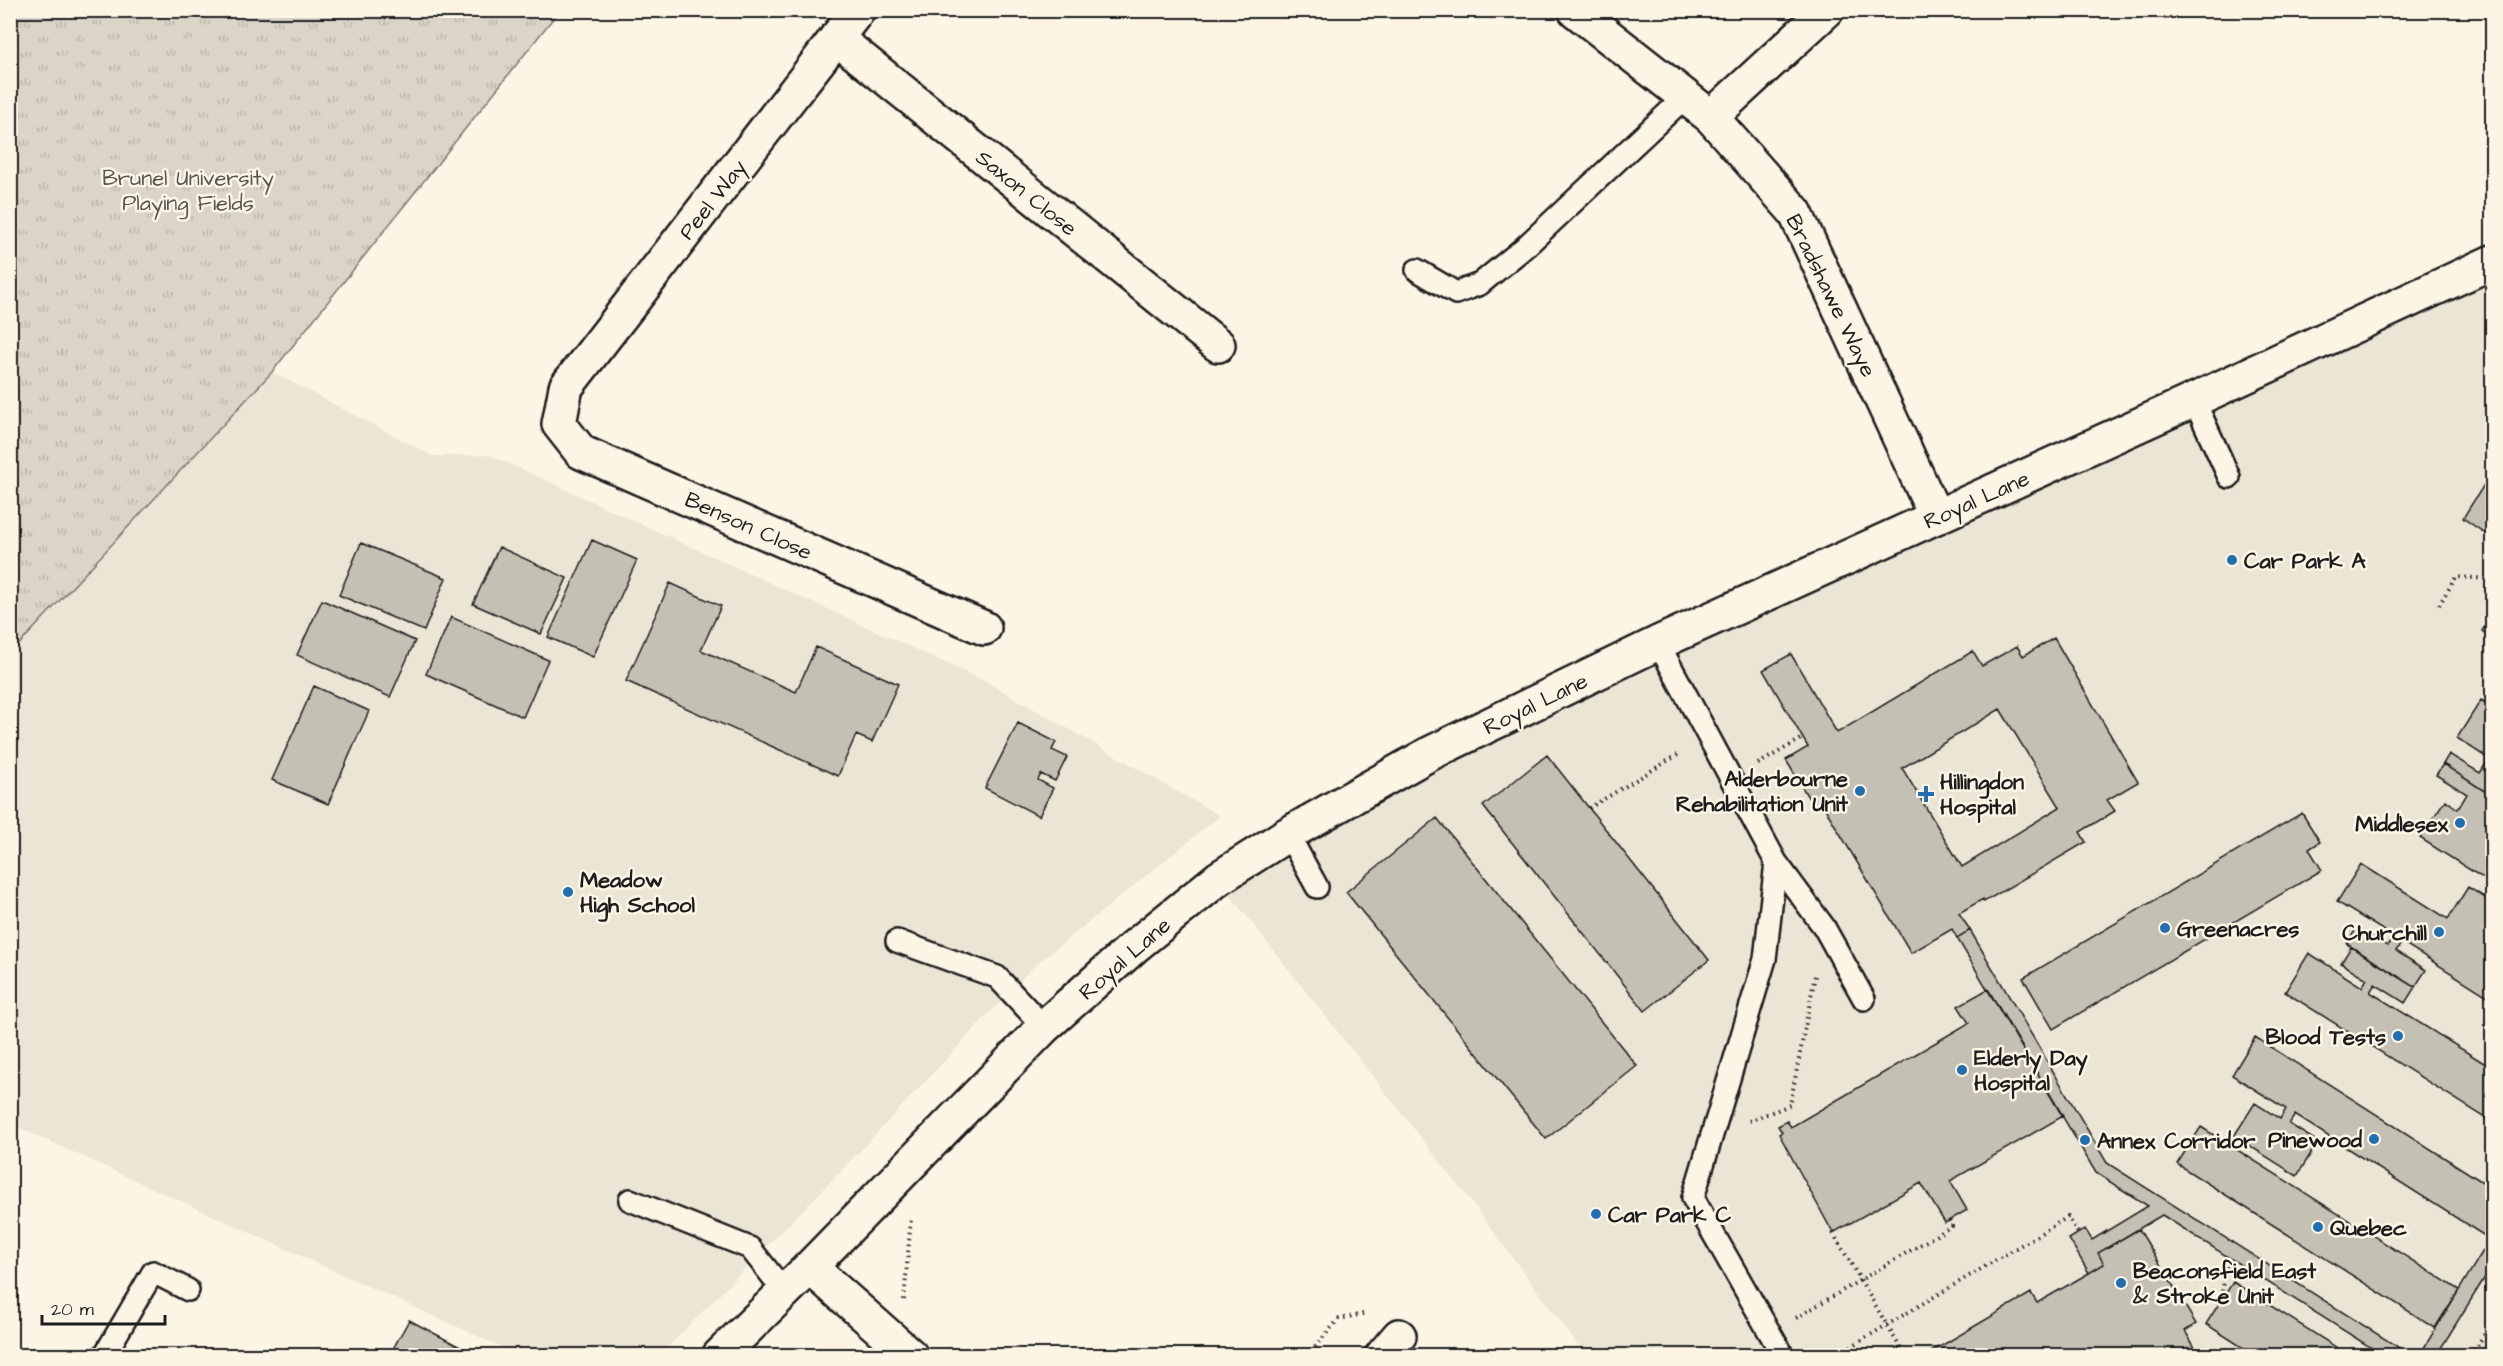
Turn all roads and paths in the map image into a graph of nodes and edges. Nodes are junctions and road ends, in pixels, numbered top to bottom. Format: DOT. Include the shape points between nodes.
graph roads {
  1 [pos="858,10"];
  2 [pos="1575,10"];
  3 [pos="1827,10"];
  4 [pos="837,38"];
  5 [pos="1685,97"];
  6 [pos="1711,117"];
  7 [pos="2493,262"];
  8 [pos="1417,270"];
  9 [pos="1218,345"];
  10 [pos="566,387"];
  11 [pos="2194,400"];
  12 [pos="2229,477"];
  13 [pos="1936,517"];
  14 [pos="2493,579"];
  15 [pos="2439,605"];
  16 [pos="984,628"];
  17 [pos="1658,643"];
  18 [pos="1709,736"];
  19 [pos="1803,738"];
  20 [pos="1732,780"];
  21 [pos="1589,808"];
  22 [pos="1288,834"];
  23 [pos="1776,862"];
  24 [pos="1317,887"];
  25 [pos="1824,927"];
  26 [pos="897,941"];
  27 [pos="1864,999"];
  28 [pos="1044,1027"];
  29 [pos="1712,1136"];
  30 [pos="630,1200"];
  31 [pos="911,1210"];
  32 [pos="1949,1220"];
  33 [pos="1833,1233"];
  34 [pos="2078,1233"];
  35 [pos="2244,1266"];
  36 [pos="810,1267"];
  37 [pos="1861,1280"];
  38 [pos="188,1290"];
  39 [pos="784,1291"];
  40 [pos="2220,1303"];
  41 [pos="1795,1318"];
  42 [pos="2493,1322"];
  43 [pos="1887,1324"];
  44 [pos="906,1351"];
  45 [pos="104,1356"];
  46 [pos="718,1356"];
  47 [pos="1783,1356"];
  48 [pos="1835,1356"];
  49 [pos="1905,1356"];
  50 [pos="2471,1356"];
  1 -- 4 [label="street, Peel Way"];
  2 -- 5 [label="street, Bradshawe Waye"];
  3 -- 6 [label="street"];
  4 -- 9 [label="street, Saxon Close"];
  4 -- 10 [label="street, Peel Way"];
  5 -- 6 [label="street, Bradshawe Waye"];
  5 -- 8 [label="lane" via="1480,284 1456,293"];
  6 -- 13 [label="street, Bradshawe Waye" via="1795,212"];
  7 -- 11 [label="street, Royal Lane"];
  10 -- 16 [label="street, Benson Close" via="559,424 581,452"];
  11 -- 12 [label="lane"];
  11 -- 13 [label="street, Royal Lane"];
  13 -- 17 [label="street, Royal Lane"];
  14 -- 15 [label="path" via="2456,577"];
  17 -- 18 [label="lane"];
  17 -- 22 [label="street, Royal Lane" via="1429,754"];
  18 -- 20 [label="lane"];
  18 -- 21 [label="path"];
  19 -- 20 [label="path"];
  20 -- 23 [label="lane"];
  22 -- 24 [label="lane"];
  22 -- 28 [label="street, Royal Lane" via="1220,878 1135,946"];
  23 -- 25 [label="lane"];
  23 -- 29 [label="lane" via="1765,959"];
  25 -- 27 [label="lane"];
  25 -- 29 [label="path" via="1790,1105"];
  26 -- 28 [label="lane" via="998,977"];
  28 -- 36 [label="street, Royal Lane"];
  29 -- 47 [label="lane" via="1692,1198"];
  30 -- 39 [label="lane" via="750,1248"];
  31 -- 44 [label="path"];
  32 -- 37 [label="path" via="1952,1226"];
  33 -- 37 [label="path"];
  34 -- 43 [label="path" via="2068,1217"];
  35 -- 40 [label="path" via="2239,1274 2227,1266"];
  36 -- 39 [label="street, Royal Lane"];
  36 -- 44 [label="street"];
  37 -- 41 [label="path"];
  37 -- 43 [label="path"];
  38 -- 45 [label="lane" via="153,1272"];
  39 -- 46 [label="street, Royal Lane"];
  42 -- 50 [label="path"];
  43 -- 48 [label="path"];
  43 -- 49 [label="path"];
}
